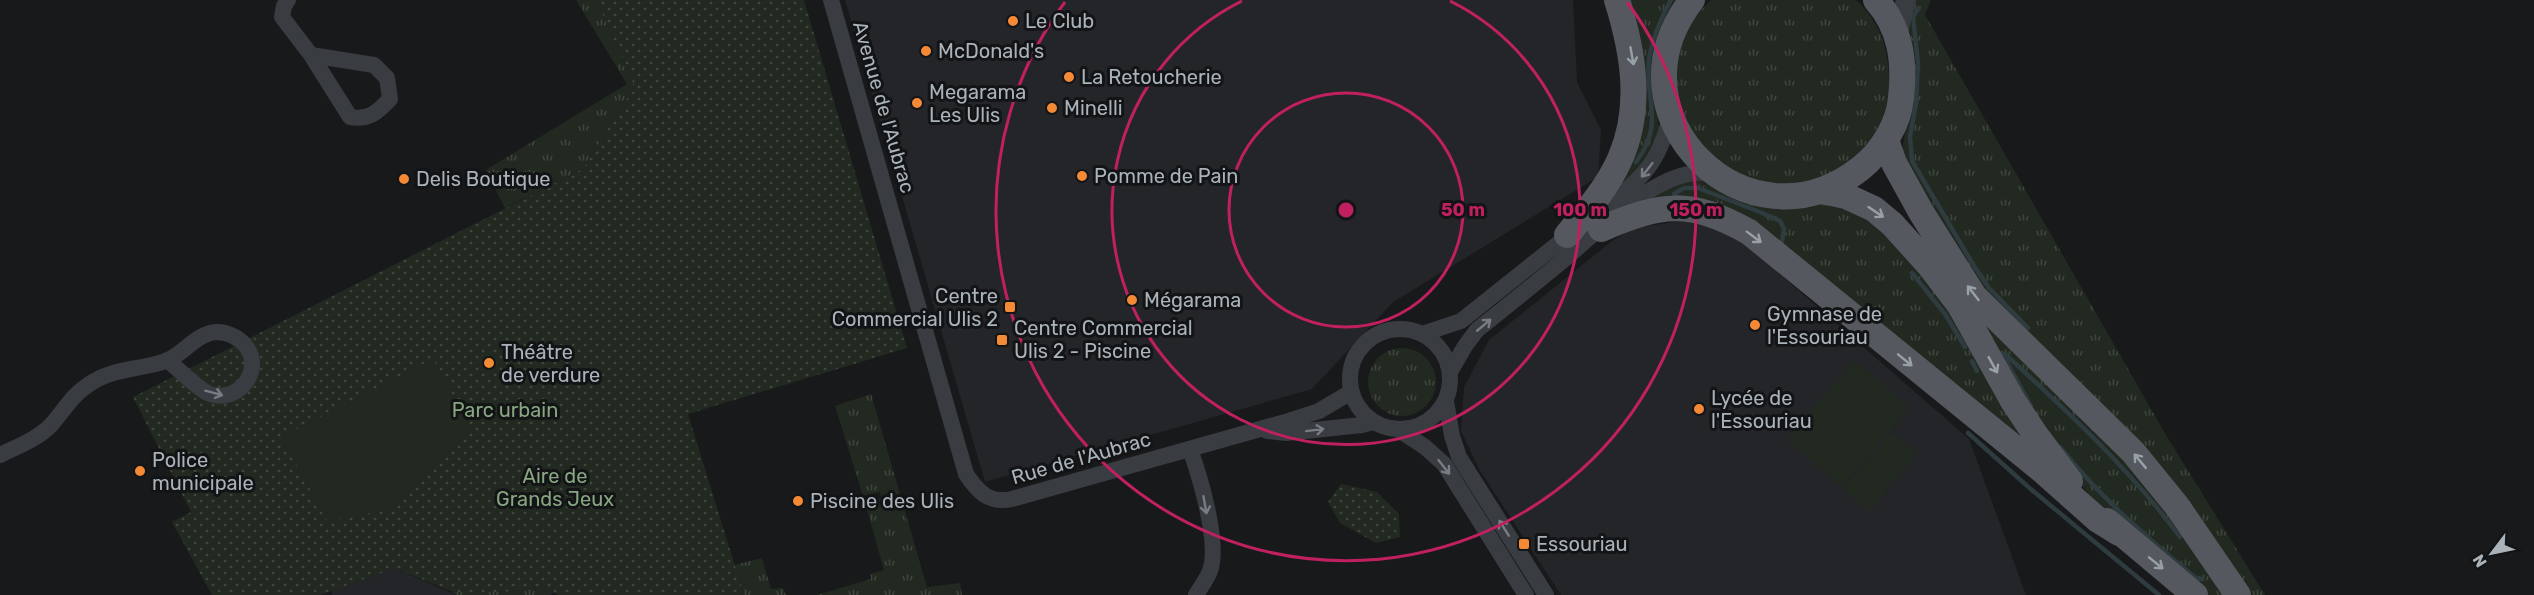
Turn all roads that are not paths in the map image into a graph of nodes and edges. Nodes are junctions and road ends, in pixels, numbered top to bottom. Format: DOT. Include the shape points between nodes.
graph roads {
  1 [pos="288,0"];
  2 [pos="831,0"];
  3 [pos="1617,0"];
  4 [pos="1692,0"];
  5 [pos="1876,0"];
  6 [pos="1906,0"];
  7 [pos="1897,36"];
  8 [pos="310,55"];
  9 [pos="1670,117"];
  10 [pos="1886,140"];
  11 [pos="1715,176"];
  12 [pos="1822,191"];
  13 [pos="896,226"];
  14 [pos="1601,229"];
  15 [pos="1567,235"];
  16 [pos="1422,334"];
  17 [pos="167,360"];
  18 [pos="1450,372"];
  19 [pos="1352,392"];
  20 [pos="1446,401"];
  21 [pos="1373,422"];
  22 [pos="1257,430"];
  23 [pos="1399,430"];
  24 [pos="1190,448"];
  25 [pos="0,455"];
  26 [pos="2119,533"];
  27 [pos="1196,595"];
  28 [pos="1526,595"];
  29 [pos="1546,595"];
  30 [pos="2195,595"];
  31 [pos="2238,595"];
  1 -- 8 [label="street" via="282,17"];
  2 -- 13 [label="street, Avenue de l'Aubrac"];
  3 -- 15 [label="main road, one-way" via="1634,64 1629,127 1621,158 1606,185"];
  4 -- 9 [label="main road" via="1679,17 1666,49 1664,83"];
  5 -- 7 [label="main road"];
  6 -- 7 [label="street"];
  7 -- 10 [label="main road" via="1904,71 1900,107"];
  8 -- 8 [label="street" via="350,117 364,119 377,113 390,99 387,78 374,65"];
  9 -- 11 [label="main road" via="1686,146"];
  9 -- 15 [label="street, one-way" via="1661,149 1640,180"];
  10 -- 12 [label="main road" via="1854,174"];
  31 -- 10 [label="main road, one-way" via="2177,506 2133,452 1974,296 1921,212"];
  11 -- 12 [label="main road" via="1748,192 1785,197"];
  11 -- 14 [label="street" via="1697,173 1659,186 1620,210"];
  12 -- 26 [label="main road, one-way" via="1846,196 1874,209 1893,224 1930,266 1959,304 2034,434 2066,476"];
  13 -- 24 [label="street, Rue de l'Aubrac" via="966,474 979,492 1000,501 1012,499"];
  18 -- 14 [label="street, one-way" via="1478,330"];
  14 -- 26 [label="main road, one-way" via="1648,211 1671,207 1721,217 1749,232 2098,520"];
  15 -- 16 [label="street" via="1461,321"];
  16 -- 18 [label="street" via="1436,344"];
  16 -- 19 [label="street" via="1397,329 1372,338 1354,359"];
  17 -- 17 [label="street, one-way" via="208,393 219,396 237,392 250,378 250,352 226,332 200,337"];
  17 -- 25 [label="street" via="112,372 89,384 71,398 50,427"];
  18 -- 20 [label="street"];
  19 -- 21 [label="street" via="1356,404"];
  19 -- 22 [label="street, Rue de l'Aubrac" via="1319,411"];
  20 -- 23 [label="street" via="1427,422"];
  29 -- 20 [label="street, one-way" via="1459,457"];
  22 -- 21 [label="street, Rue de l'Aubrac, one-way" via="1286,433"];
  21 -- 23 [label="street"];
  22 -- 24 [label="street, Rue de l'Aubrac"];
  23 -- 28 [label="street, one-way" via="1444,464"];
  24 -- 27 [label="street, one-way" via="1201,479 1213,549 1210,571"];
  26 -- 30 [label="main road, one-way"];
}
